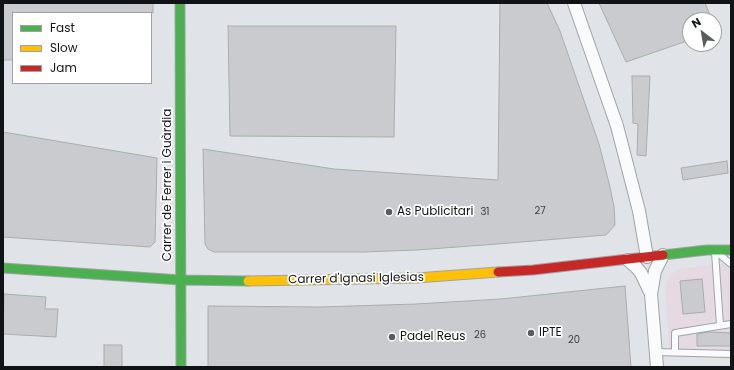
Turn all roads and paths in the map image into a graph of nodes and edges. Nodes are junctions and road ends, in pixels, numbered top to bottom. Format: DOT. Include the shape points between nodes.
graph roads {
  1 [pos="180,3"];
  2 [pos="574,3"];
  3 [pos="731,243"];
  4 [pos="711,250"];
  5 [pos="731,250"];
  6 [pos="663,255"];
  7 [pos="647,257"];
  8 [pos="628,260"];
  9 [pos="731,264"];
  10 [pos="3,268"];
  11 [pos="180,280"];
  12 [pos="651,294"];
  13 [pos="731,324"];
  14 [pos="720,325"];
  15 [pos="656,352"];
  16 [pos="675,352"];
  17 [pos="731,354"];
  18 [pos="182,367"];
  19 [pos="657,367"];
  1 -- 11 [label="street, Carrer de Ferrer i Guàrdia"];
  2 -- 7 [label="street" via="617,126 639,211"];
  3 -- 4 [label="street, Carrer d'Ignasi Iglesias"];
  4 -- 5 [label="street, Carrer d'Ignasi Iglesias"];
  4 -- 6 [label="street, Carrer d'Ignasi Iglesias"];
  4 -- 9 [label="lane"];
  4 -- 14 [label="lane"];
  6 -- 7 [label="street, Carrer d'Ignasi Iglesias"];
  6 -- 12 [label="street" via="655,270"];
  7 -- 8 [label="street, Carrer d'Ignasi Iglesias"];
  8 -- 11 [label="street, Carrer d'Ignasi Iglesias" via="416,278"];
  8 -- 12 [label="street" via="641,273"];
  10 -- 11 [label="street, Carrer d'Ignasi Iglesias"];
  11 -- 18 [label="street, Carrer de Ferrer i Guàrdia"];
  12 -- 15 [label="street"];
  13 -- 14 [label="lane"];
  14 -- 16 [label="lane" via="675,333"];
  15 -- 16 [label="lane"];
  15 -- 19 [label="street"];
  16 -- 17 [label="lane"];
}
